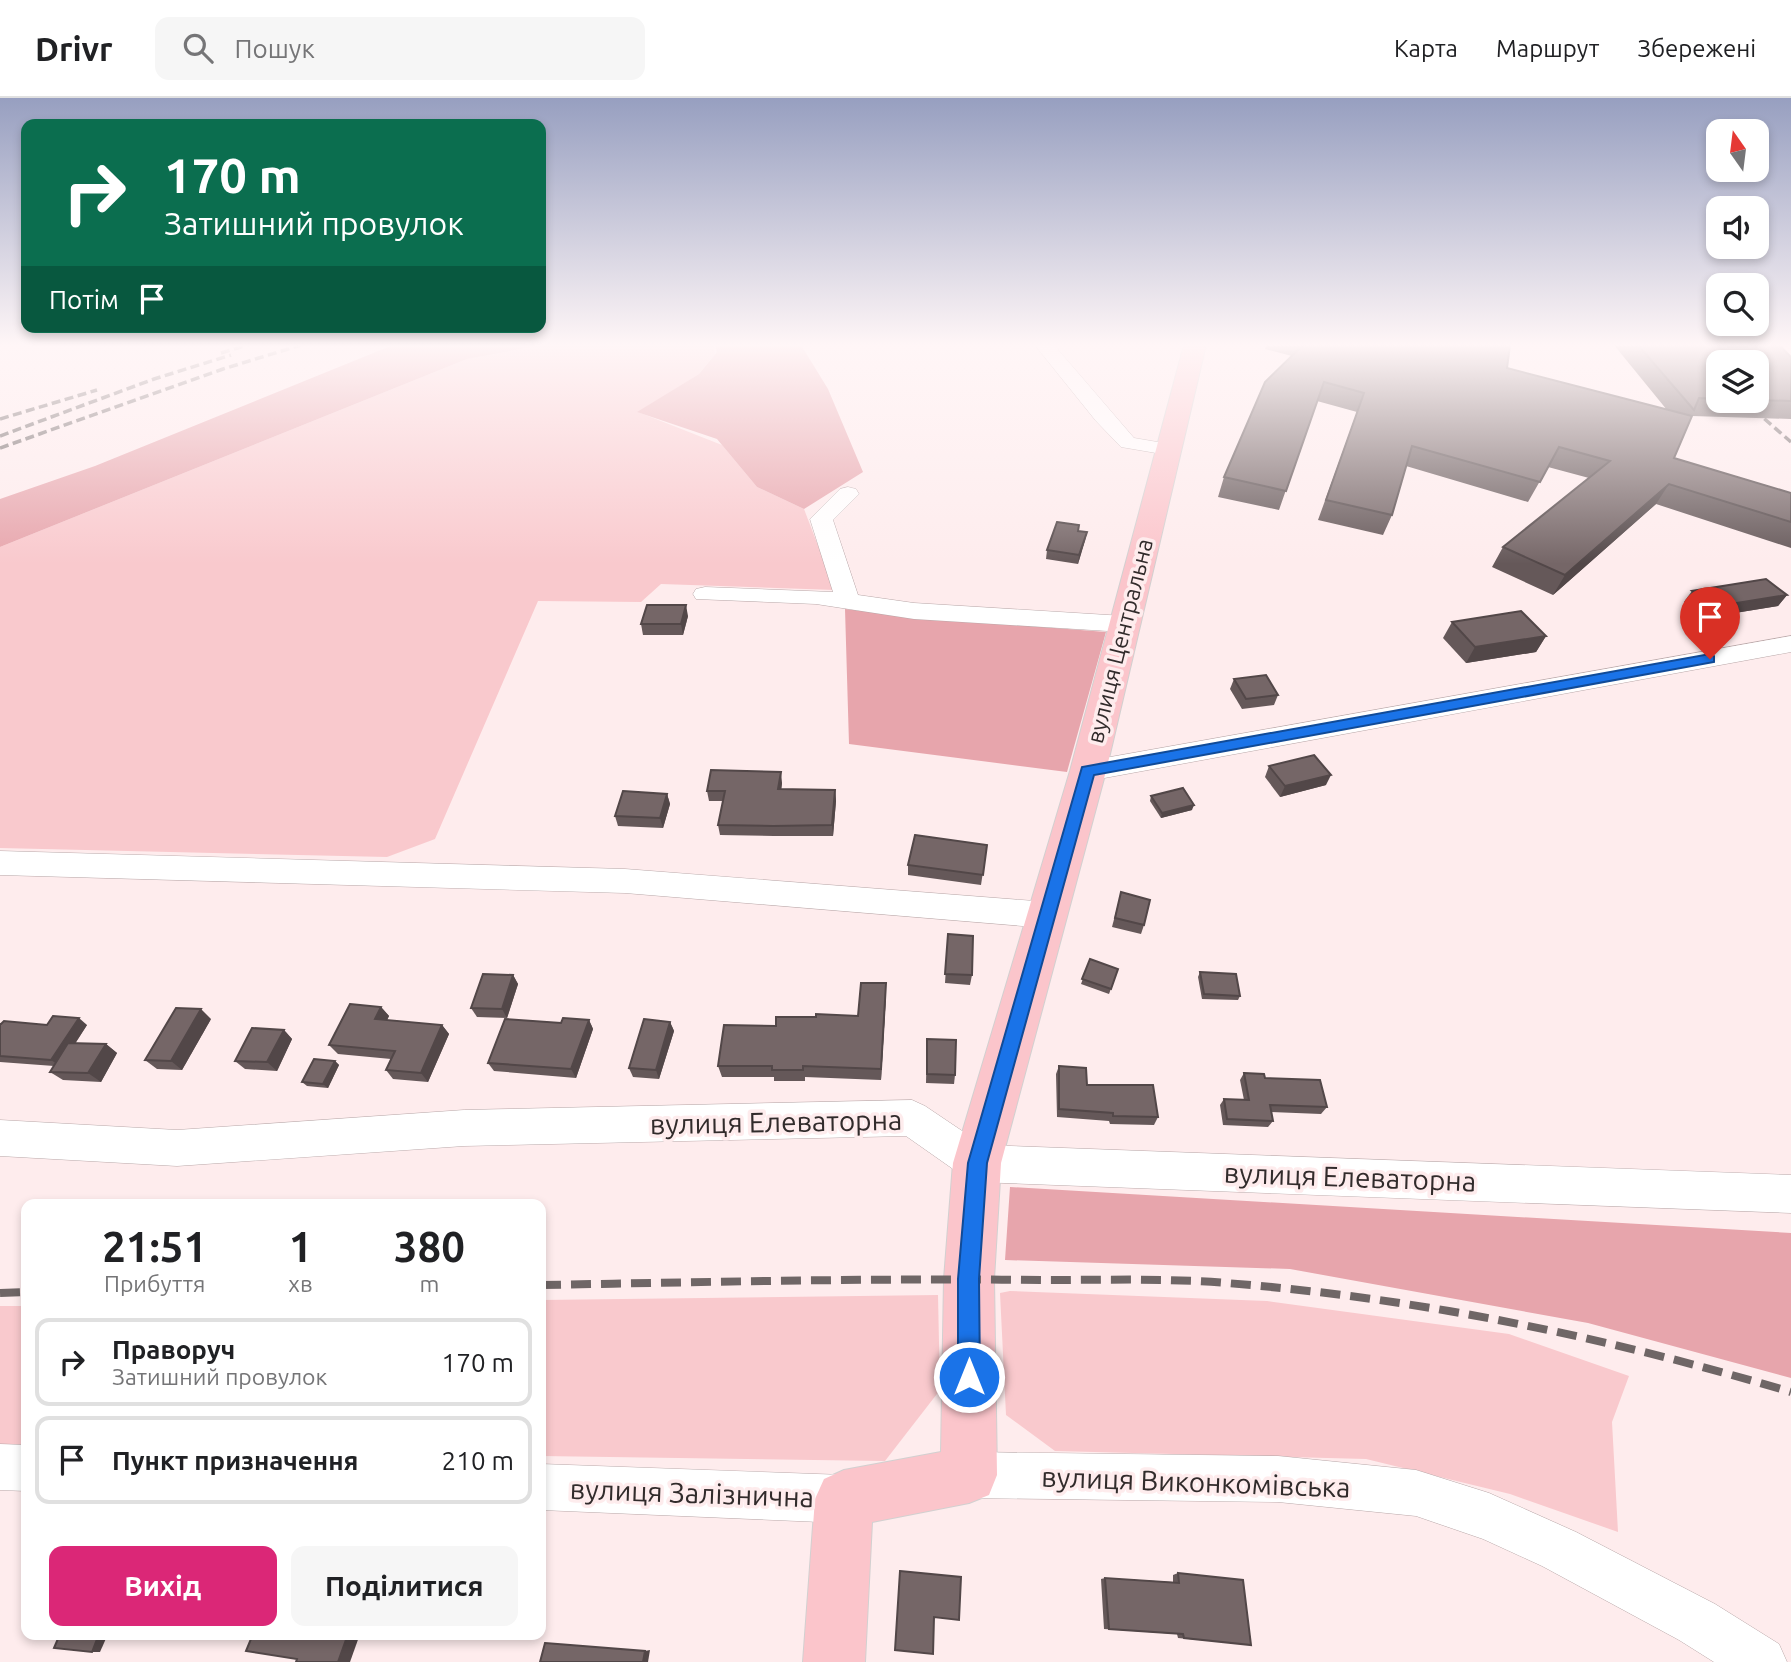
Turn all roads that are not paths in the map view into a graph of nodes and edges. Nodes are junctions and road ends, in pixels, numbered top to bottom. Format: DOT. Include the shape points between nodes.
graph roads {
  1 [pos="1104,418"];
  2 [pos="1176,418"];
  3 [pos="1168,449"];
  4 [pos="848,494"];
  5 [pos="705,594"];
  6 [pos="848,602"];
  7 [pos="1124,624"];
  8 [pos="1791,644"];
  9 [pos="1088,771"];
  10 [pos="0,863"];
  11 [pos="1047,915"];
  12 [pos="0,1138"];
  13 [pos="977,1163"];
  14 [pos="1791,1194"];
  15 [pos="0,1467"];
  16 [pos="21,1468"];
  17 [pos="969,1475"];
  18 [pos="546,1487"];
  19 [pos="844,1499"];
  20 [pos="834,1662"];
  21 [pos="1761,1662"];
  1 -- 3 [label="street" via="1128,443"];
  2 -- 3 [label="main road, вулиця Центральна"];
  3 -- 7 [label="main road, вулиця Центральна"];
  4 -- 6 [label="street" via="821,519"];
  5 -- 6 [label="street"];
  6 -- 7 [label="street" via="915,611"];
  7 -- 9 [label="main road, вулиця Центральна"];
  8 -- 9 [label="street"];
  9 -- 11 [label="main road, вулиця Центральна"];
  10 -- 11 [label="street" via="625,881"];
  11 -- 13 [label="main road, вулиця Центральна"];
  12 -- 13 [label="street, вулиця Елеваторна" via="177,1148 464,1128 912,1118"];
  13 -- 14 [label="street, вулиця Елеваторна"];
  13 -- 17 [label="main road, вулиця Центральна" via="969,1279"];
  15 -- 16 [label="street"];
  17 -- 19 [label="main road"];
  17 -- 21 [label="street, вулиця Виконкомівська" via="1278,1479 1416,1493 1489,1517 1559,1549 1697,1622"];
  18 -- 19 [label="street, вулиця Залізнична"];
  19 -- 20 [label="main road"];
}
